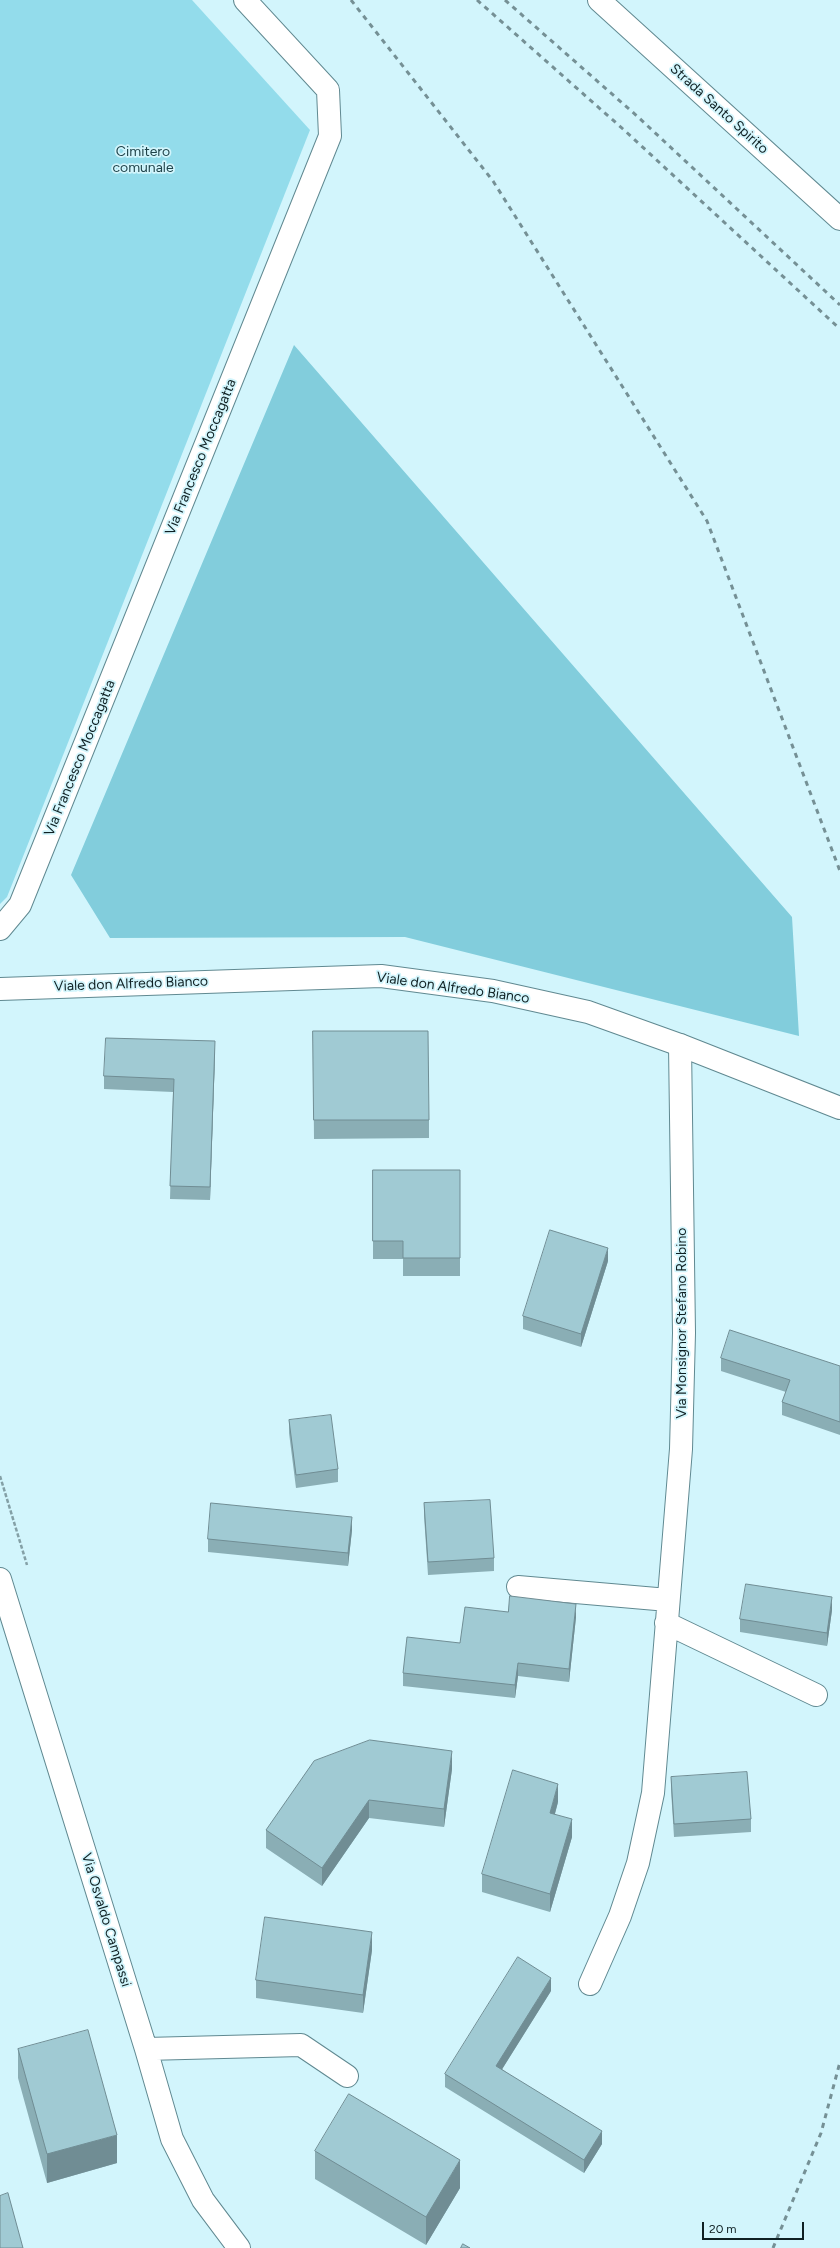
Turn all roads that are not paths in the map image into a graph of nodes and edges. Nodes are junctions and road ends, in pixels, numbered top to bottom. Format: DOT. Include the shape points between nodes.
graph roads {
  1 [pos="245,0"];
  2 [pos="599,0"];
  3 [pos="840,219"];
  4 [pos="0,929"];
  5 [pos="0,989"];
  6 [pos="680,1045"];
  7 [pos="839,1108"];
  8 [pos="0,1579"];
  9 [pos="518,1587"];
  10 [pos="668,1600"];
  11 [pos="666,1623"];
  12 [pos="816,1695"];
  13 [pos="590,1984"];
  14 [pos="146,2049"];
  15 [pos="347,2076"];
  16 [pos="239,2248"];
  1 -- 4 [label="street, Via Francesco Moccagatta" via="328,90 330,136 20,905"];
  2 -- 3 [label="street, Strada Santo Spirito"];
  5 -- 6 [label="street, Viale don Alfredo Bianco" via="381,976 493,991 588,1012"];
  6 -- 7 [label="street, Viale don Alfredo Bianco"];
  6 -- 10 [label="street, Via Monsignor Stefano Robino" via="684,1333 681,1449"];
  8 -- 14 [label="street, Via Osvaldo Campassi"];
  9 -- 10 [label="street"];
  10 -- 11 [label="street, Via Monsignor Stefano Robino"];
  11 -- 12 [label="street"];
  11 -- 13 [label="street, Via Monsignor Stefano Robino" via="653,1793 633,1876 620,1916"];
  14 -- 15 [label="street" via="301,2045"];
  14 -- 16 [label="street, Via Osvaldo Campassi" via="172,2139 203,2200"];
}
